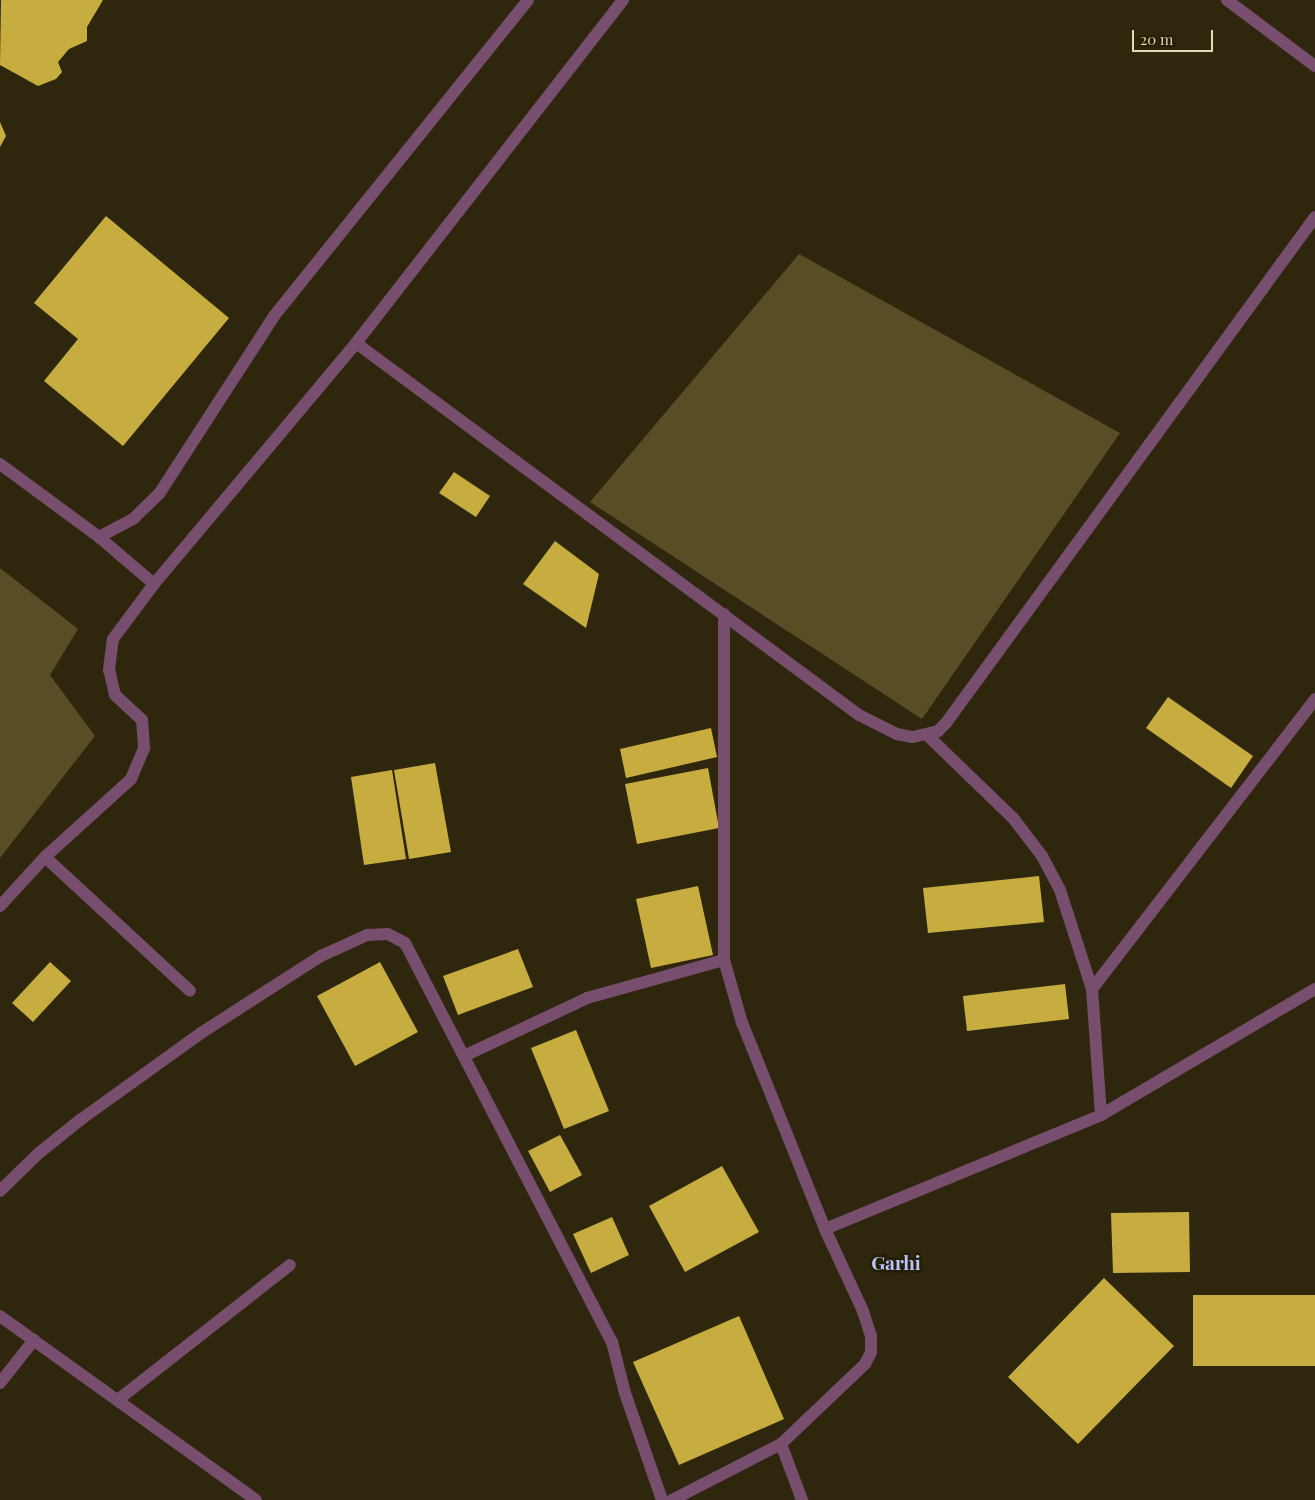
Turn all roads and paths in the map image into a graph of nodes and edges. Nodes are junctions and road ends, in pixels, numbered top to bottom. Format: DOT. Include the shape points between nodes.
graph roads {
  1 [pos="528,0"];
  2 [pos="623,0"];
  3 [pos="1226,0"];
  4 [pos="1315,66"];
  5 [pos="1315,217"];
  6 [pos="356,343"];
  7 [pos="0,464"];
  8 [pos="99,537"];
  9 [pos="154,584"];
  10 [pos="724,614"];
  11 [pos="1315,699"];
  12 [pos="927,735"];
  13 [pos="45,858"];
  14 [pos="0,906"];
  15 [pos="724,960"];
  16 [pos="1092,989"];
  17 [pos="1315,989"];
  18 [pos="190,991"];
  19 [pos="464,1056"];
  20 [pos="1101,1115"];
  21 [pos="0,1191"];
  22 [pos="825,1229"];
  23 [pos="290,1265"];
  24 [pos="0,1316"];
  25 [pos="34,1340"];
  26 [pos="0,1383"];
  27 [pos="119,1399"];
  28 [pos="781,1444"];
  29 [pos="256,1500"];
  30 [pos="662,1500"];
  31 [pos="672,1500"];
  32 [pos="802,1500"];
  1 -- 8 [label="street" via="274,316 159,494 134,518"];
  2 -- 6 [label="street"];
  3 -- 4 [label="street"];
  5 -- 12 [label="street" via="946,723"];
  6 -- 9 [label="street"];
  6 -- 10 [label="street"];
  7 -- 8 [label="street"];
  8 -- 9 [label="street"];
  9 -- 13 [label="street" via="113,639 108,670 115,695 142,720 144,748 131,779"];
  10 -- 12 [label="street" via="859,715 897,734"];
  10 -- 15 [label="street"];
  11 -- 16 [label="street"];
  12 -- 16 [label="street" via="1013,818 1042,856 1060,890"];
  13 -- 14 [label="street"];
  13 -- 18 [label="street"];
  15 -- 19 [label="street" via="587,998"];
  15 -- 22 [label="street" via="742,1023"];
  16 -- 20 [label="street"];
  17 -- 20 [label="street"];
  19 -- 21 [label="street" via="405,943 388,934 367,935 321,956 201,1032 80,1120 39,1153"];
  19 -- 30 [label="street" via="612,1342 625,1394"];
  20 -- 22 [label="street"];
  22 -- 28 [label="street" via="863,1311 872,1352 866,1364"];
  23 -- 27 [label="street"];
  24 -- 25 [label="street"];
  25 -- 26 [label="street"];
  25 -- 27 [label="street"];
  27 -- 29 [label="street"];
  28 -- 31 [label="street"];
  28 -- 32 [label="street"];
}
